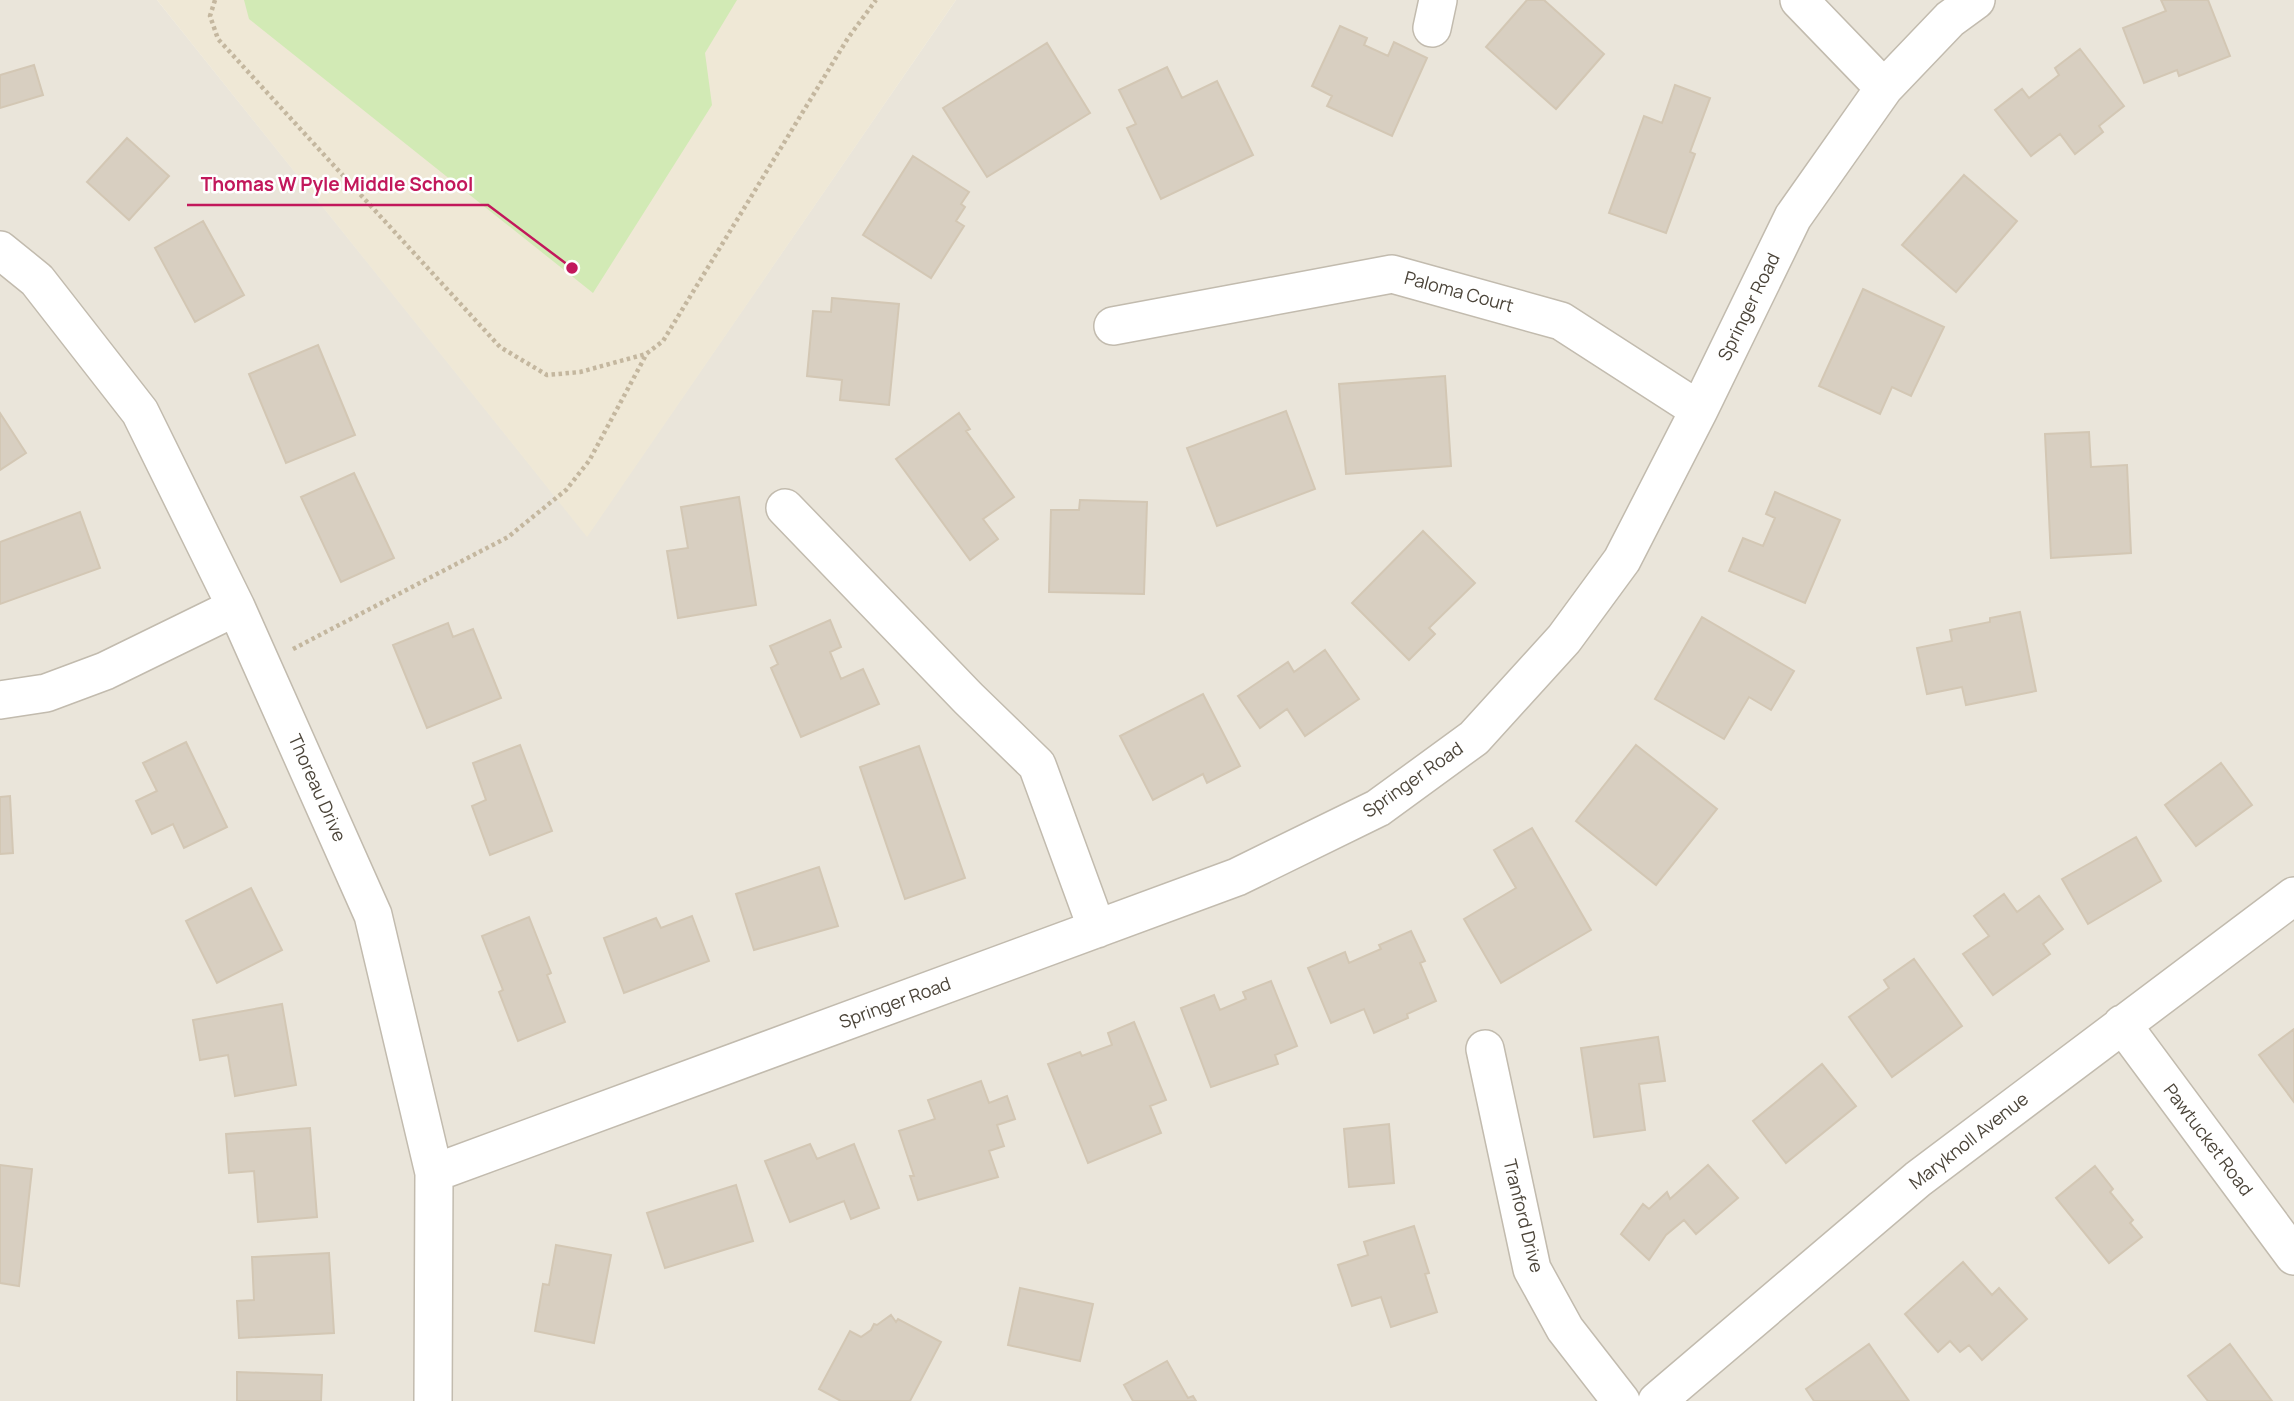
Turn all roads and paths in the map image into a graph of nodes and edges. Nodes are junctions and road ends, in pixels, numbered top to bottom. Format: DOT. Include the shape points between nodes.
graph roads {
  1 [pos="215,0"];
  2 [pos="876,0"];
  3 [pos="1799,0"];
  4 [pos="1976,0"];
  5 [pos="1884,88"];
  6 [pos="0,250"];
  7 [pos="1113,326"];
  8 [pos="646,354"];
  9 [pos="1699,410"];
  10 [pos="785,508"];
  11 [pos="236,607"];
  12 [pos="262,665"];
  13 [pos="0,700"];
  14 [pos="2294,896"];
  15 [pos="1097,929"];
  16 [pos="2122,1024"];
  17 [pos="1485,1049"];
  18 [pos="434,1174"];
  19 [pos="2294,1256"];
  20 [pos="433,1401"];
  21 [pos="1621,1401"];
  22 [pos="1657,1401"];
  1 -- 8 [label="path" via="210,16 218,39 500,347 547,375 580,372"];
  2 -- 8 [label="path" via="848,38 663,341"];
  3 -- 5 [label="street"];
  4 -- 5 [label="street, Springer Road" via="1950,19"];
  5 -- 9 [label="street, Springer Road" via="1793,216"];
  6 -- 11 [label="street, Thoreau Drive" via="37,279 140,412"];
  7 -- 9 [label="street, Paloma Court" via="1392,274 1561,321"];
  8 -- 12 [label="path" via="589,461 566,490 508,537"];
  9 -- 15 [label="street, Springer Road" via="1622,560 1564,639 1474,738 1378,808 1237,877"];
  10 -- 15 [label="street" via="1037,765"];
  11 -- 12 [label="street, Thoreau Drive"];
  11 -- 13 [label="street" via="105,671 46,693"];
  12 -- 18 [label="street, Thoreau Drive" via="373,915"];
  14 -- 16 [label="street, Maryknoll Avenue"];
  15 -- 18 [label="street, Springer Road"];
  16 -- 19 [label="street, Pawtucket Road"];
  16 -- 22 [label="street, Maryknoll Avenue" via="1918,1180"];
  17 -- 21 [label="street, Tranford Drive" via="1532,1269 1565,1329"];
  18 -- 20 [label="street, Thoreau Drive"];
}
